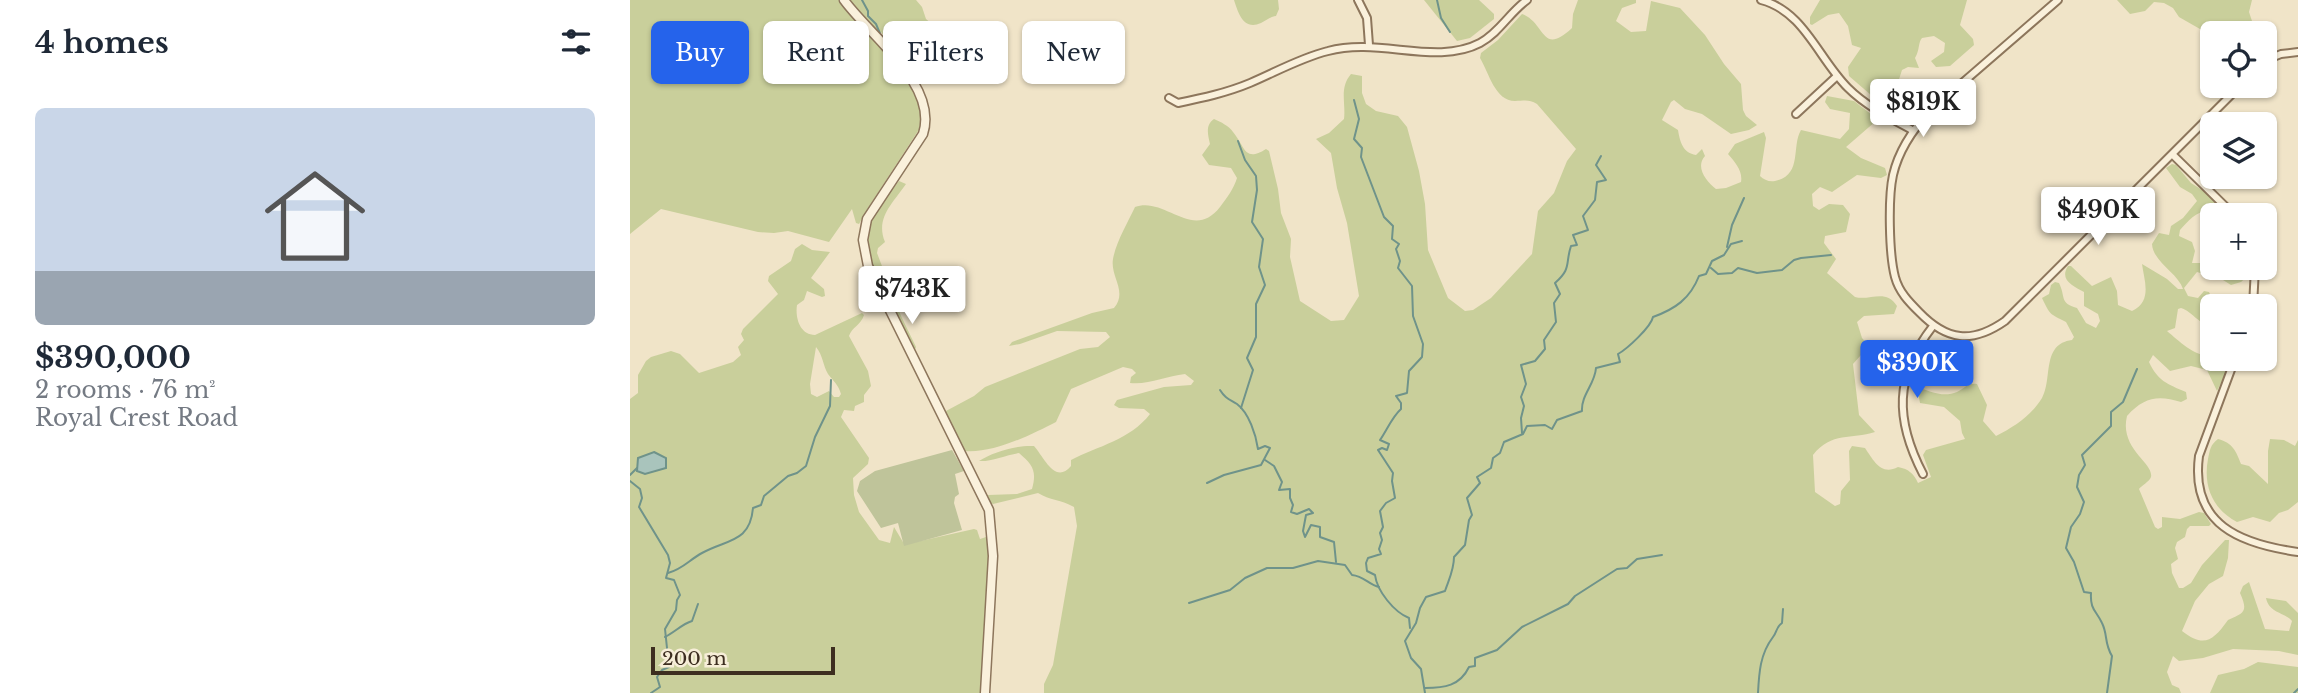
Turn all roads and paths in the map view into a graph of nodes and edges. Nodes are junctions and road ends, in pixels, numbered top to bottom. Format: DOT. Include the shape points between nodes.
graph roads {
  1 [pos="844,0"];
  2 [pos="1358,0"];
  3 [pos="1527,0"];
  4 [pos="1761,0"];
  5 [pos="2059,0"];
  6 [pos="1369,46"];
  7 [pos="2298,52"];
  8 [pos="2277,56"];
  9 [pos="1837,76"];
  10 [pos="1170,98"];
  11 [pos="2228,98"];
  12 [pos="1796,114"];
  13 [pos="1912,130"];
  14 [pos="2173,155"];
  15 [pos="2222,203"];
  16 [pos="1933,326"];
  17 [pos="2231,371"];
  18 [pos="1923,474"];
  19 [pos="2298,552"];
  20 [pos="985,693"];
  1 -- 20 [label="street" via="910,77 925,105 923,134 867,219 863,252 989,510 993,556"];
  2 -- 6 [label="street" via="1367,18"];
  3 -- 6 [label="street" via="1494,33 1468,48 1434,52"];
  4 -- 9 [label="street" via="1789,12"];
  5 -- 13 [label="street"];
  6 -- 10 [label="street" via="1314,55 1206,98 1178,103"];
  7 -- 8 [label="street"];
  9 -- 12 [label="street"];
  9 -- 13 [label="street" via="1872,107"];
  11 -- 14 [label="street"];
  13 -- 16 [label="street" via="1891,184 1893,268 1902,293"];
  14 -- 15 [label="street"];
  14 -- 16 [label="street" via="2005,321 1985,333 1968,336 1951,335"];
  16 -- 18 [label="street" via="1914,355 1902,410 1909,447"];
  17 -- 19 [label="street" via="2199,456 2202,492 2212,514 2233,534 2252,543"];
}
